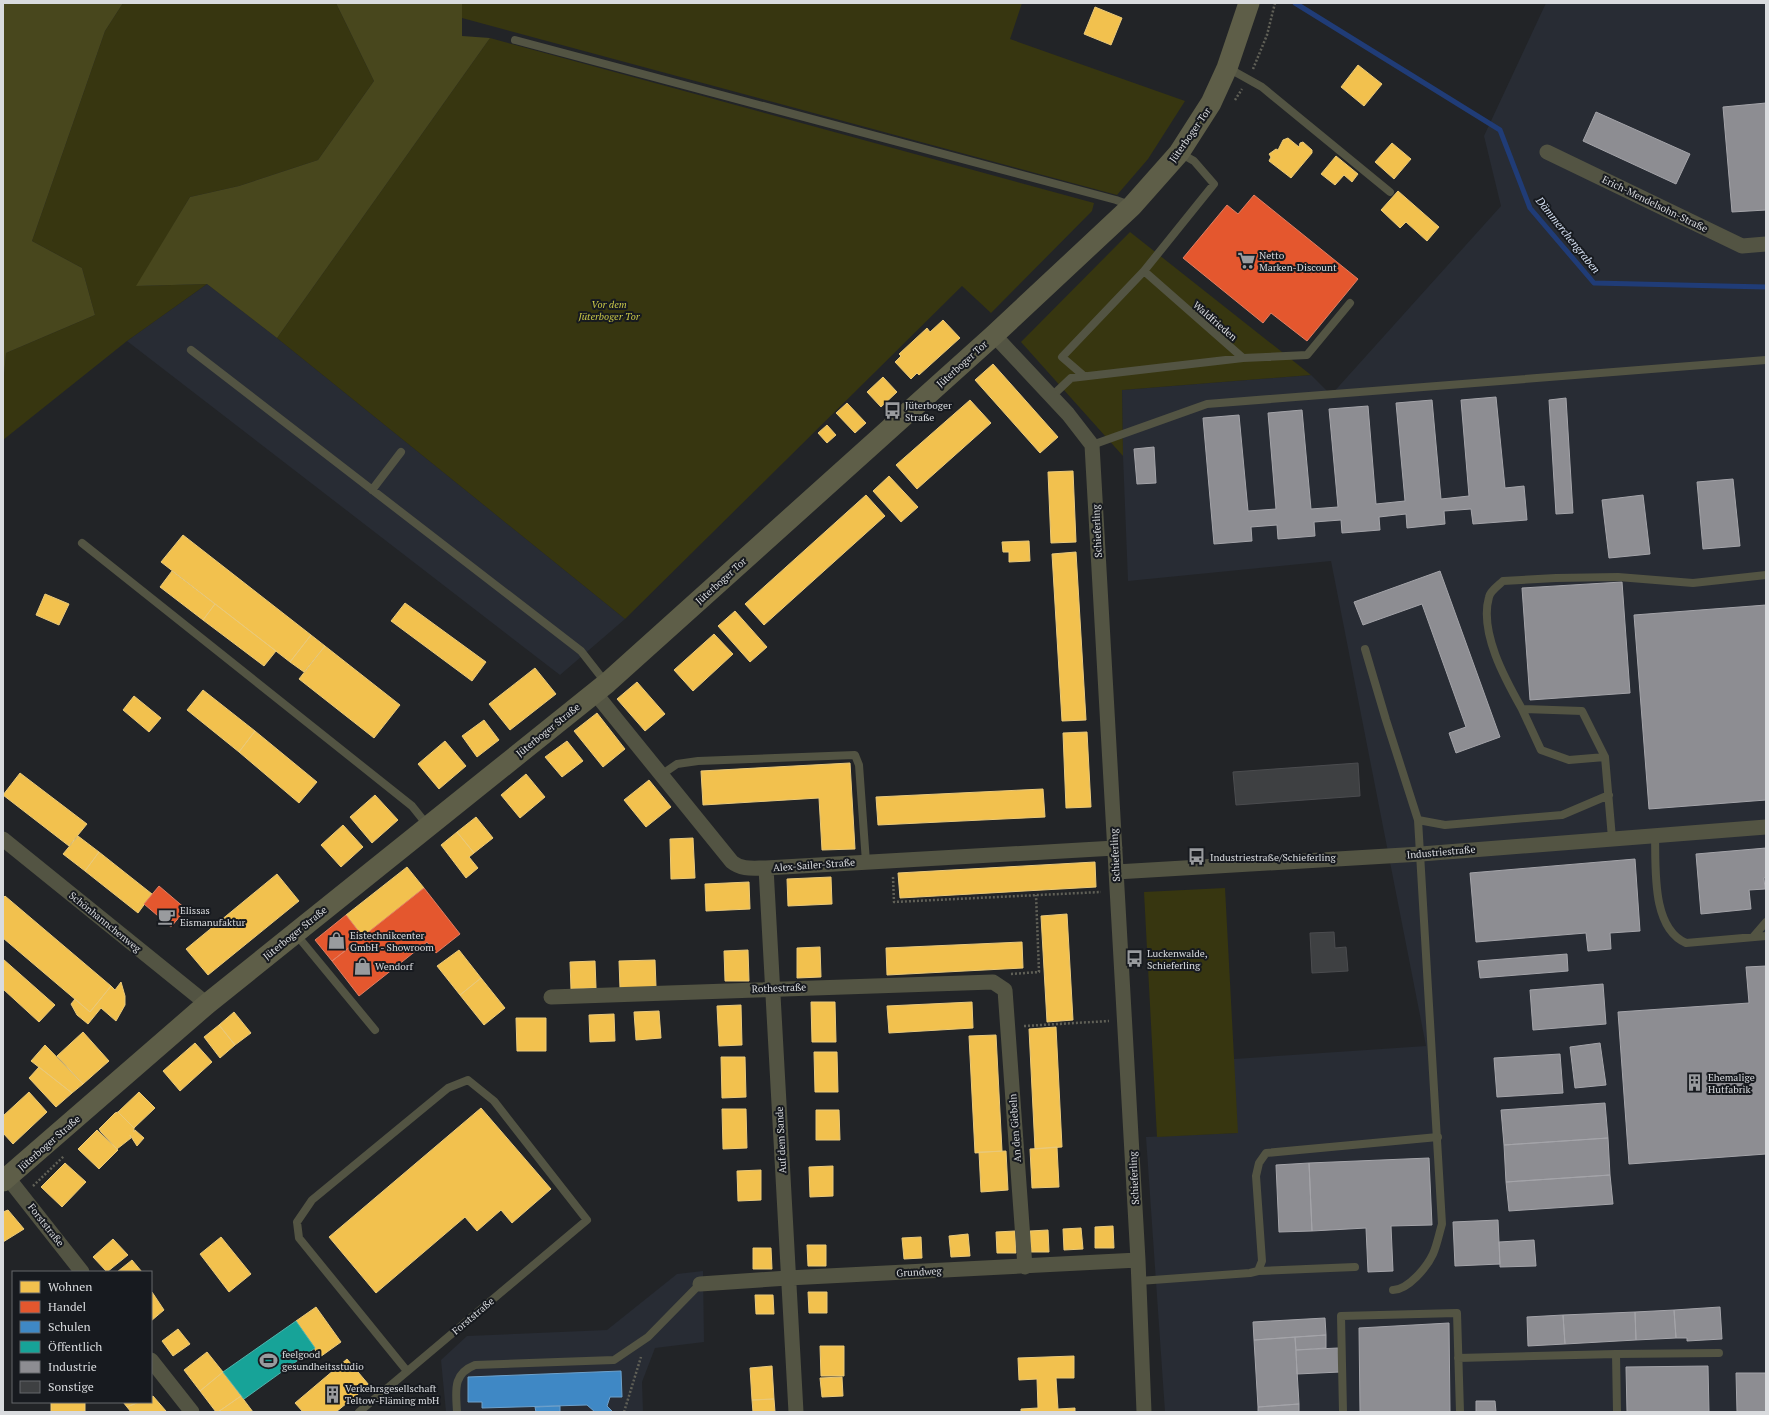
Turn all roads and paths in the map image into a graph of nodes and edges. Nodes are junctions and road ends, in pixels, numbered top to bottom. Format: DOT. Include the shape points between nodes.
graph roads {
  1 [pos="1250,3"];
  2 [pos="515,40"];
  3 [pos="1227,68"];
  4 [pos="1547,152"];
  5 [pos="1179,153"];
  6 [pos="1390,192"];
  7 [pos="1132,206"];
  8 [pos="1766,244"];
  9 [pos="1144,272"];
  10 [pos="1350,303"];
  11 [pos="994,335"];
  12 [pos="191,350"];
  13 [pos="1242,358"];
  14 [pos="1766,360"];
  15 [pos="1084,376"];
  16 [pos="1052,396"];
  17 [pos="1092,445"];
  18 [pos="402,452"];
  19 [pos="372,490"];
  20 [pos="82,543"];
  21 [pos="1766,575"];
  22 [pos="1365,649"];
  23 [pos="601,688"];
  24 [pos="1522,709"];
  25 [pos="1604,757"];
  26 [pos="661,775"];
  27 [pos="1609,795"];
  28 [pos="1418,820"];
  29 [pos="428,826"];
  30 [pos="1766,827"];
  31 [pos="1655,835"];
  32 [pos="1612,838"];
  33 [pos="3,839"];
  34 [pos="1115,848"];
  35 [pos="1421,854"];
  36 [pos="892,860"];
  37 [pos="866,862"];
  38 [pos="766,868"];
  39 [pos="1116,872"];
  40 [pos="1117,891"];
  41 [pos="1036,895"];
  42 [pos="1766,922"];
  43 [pos="295,932"];
  44 [pos="1766,936"];
  45 [pos="1753,937"];
  46 [pos="772,988"];
  47 [pos="1002,988"];
  48 [pos="551,997"];
  49 [pos="207,1004"];
  50 [pos="1125,1020"];
  51 [pos="1007,1028"];
  52 [pos="376,1030"];
  53 [pos="1438,1137"];
  54 [pos="6,1180"];
  55 [pos="1138,1260"];
  56 [pos="1025,1266"];
  57 [pos="1355,1267"];
  58 [pos="81,1271"];
  59 [pos="1258,1271"];
  60 [pos="788,1278"];
  61 [pos="1139,1281"];
  62 [pos="700,1284"];
  63 [pos="1393,1290"];
  64 [pos="648,1337"];
  65 [pos="1719,1353"];
  66 [pos="1616,1354"];
  67 [pos="1458,1358"];
  68 [pos="152,1361"];
  69 [pos="407,1371"];
  70 [pos="192,1412"];
  71 [pos="358,1412"];
  72 [pos="457,1412"];
  73 [pos="624,1412"];
  74 [pos="796,1412"];
  75 [pos="1144,1412"];
  76 [pos="1343,1412"];
  77 [pos="1460,1412"];
  78 [pos="1617,1412"];
  1 -- 3 [label="main road, Jüterboger Tor"];
  2 -- 7 [label="lane"];
  3 -- 5 [label="main road, Jüterboger Tor" via="1211,103"];
  3 -- 6 [label="lane" via="1262,87"];
  4 -- 8 [label="street, Erich-Mendelsohn-Straße" via="1742,246"];
  5 -- 7 [label="main road, Jüterboger Tor"];
  5 -- 9 [label="lane" via="1194,161 1214,184"];
  7 -- 11 [label="main road, Jüterboger Tor"];
  9 -- 13 [label="lane, Waldfrieden"];
  9 -- 15 [label="lane" via="1062,357"];
  10 -- 13 [label="lane" via="1306,355"];
  11 -- 16 [label="street"];
  11 -- 23 [label="main road, Jüterboger Tor"];
  12 -- 19 [label="lane"];
  13 -- 15 [label="lane"];
  14 -- 17 [label="lane" via="1207,404"];
  15 -- 16 [label="lane" via="1071,378"];
  16 -- 17 [label="street"];
  17 -- 34 [label="street, Schieferling"];
  18 -- 19 [label="lane"];
  19 -- 23 [label="lane" via="581,651"];
  20 -- 29 [label="lane" via="412,806"];
  21 -- 24 [label="lane" via="1693,583 1618,577 1503,581 1489,596 1486,627 1504,677"];
  22 -- 28 [label="lane"];
  23 -- 26 [label="street, Alex-Sailer-Straße"];
  23 -- 29 [label="main road, Jüterboger Straße"];
  24 -- 25 [label="lane" via="1542,750 1569,760"];
  24 -- 25 [label="lane" via="1582,711"];
  25 -- 27 [label="lane"];
  26 -- 37 [label="lane" via="677,764 698,761 855,755 859,765"];
  26 -- 38 [label="street, Alex-Sailer-Straße" via="732,862 746,869"];
  27 -- 28 [label="lane" via="1562,815 1445,825"];
  27 -- 32 [label="lane"];
  28 -- 35 [label="lane"];
  29 -- 43 [label="main road, Jüterboger Straße"];
  30 -- 31 [label="street, Industriestraße"];
  31 -- 32 [label="street, Industriestraße"];
  31 -- 45 [label="lane" via="1660,910 1675,935 1686,943"];
  32 -- 35 [label="street, Industriestraße"];
  33 -- 49 [label="street, Schönhannchenweg"];
  34 -- 36 [label="street, Alex-Sailer-Straße"];
  34 -- 39 [label="street, Schieferling"];
  35 -- 39 [label="street, Industriestraße"];
  35 -- 53 [label="lane" via="1424,946"];
  36 -- 37 [label="street, Alex-Sailer-Straße"];
  36 -- 41 [label="path" via="894,902"];
  37 -- 38 [label="street, Alex-Sailer-Straße"];
  38 -- 46 [label="street, Auf dem Sande"];
  39 -- 40 [label="street, Schieferling"];
  40 -- 41 [label="path"];
  40 -- 50 [label="street, Schieferling"];
  41 -- 47 [label="path" via="1039,972 1009,974"];
  42 -- 45 [label="lane"];
  43 -- 49 [label="main road, Jüterboger Straße"];
  43 -- 52 [label="lane"];
  44 -- 45 [label="lane"];
  46 -- 47 [label="street, Rothestraße" via="993,982"];
  46 -- 48 [label="street, Rothestraße"];
  46 -- 60 [label="street, Auf dem Sande"];
  47 -- 51 [label="street, An den Giebeln"];
  49 -- 54 [label="main road, Jüterboger Straße"];
  50 -- 51 [label="path"];
  50 -- 55 [label="street, Schieferling"];
  51 -- 56 [label="street, An den Giebeln"];
  53 -- 59 [label="lane" via="1266,1153 1259,1163 1256,1176 1262,1261"];
  53 -- 63 [label="lane" via="1442,1224 1433,1255 1419,1275 1400,1290"];
  54 -- 58 [label="street, Forststraße"];
  55 -- 56 [label="street, Grundweg"];
  55 -- 61 [label="street, Schieferling"];
  56 -- 60 [label="street, Grundweg"];
  57 -- 59 [label="lane"];
  59 -- 61 [label="lane"];
  60 -- 62 [label="street, Grundweg"];
  60 -- 74 [label="street, Auf dem Sande"];
  61 -- 75 [label="street, Schieferling"];
  62 -- 64 [label="lane"];
  64 -- 72 [label="lane" via="614,1360 475,1365 465,1369 458,1379"];
  64 -- 73 [label="path"];
  65 -- 66 [label="lane"];
  66 -- 67 [label="lane"];
  66 -- 78 [label="lane"];
  67 -- 76 [label="lane" via="1457,1313 1341,1316"];
  67 -- 77 [label="lane"];
  68 -- 70 [label="street"];
  69 -- 69 [label="lane, Forststraße" via="587,1220 494,1101 468,1080 448,1088 312,1200 297,1222 299,1238"];
  69 -- 71 [label="lane, Forststraße"];
}
